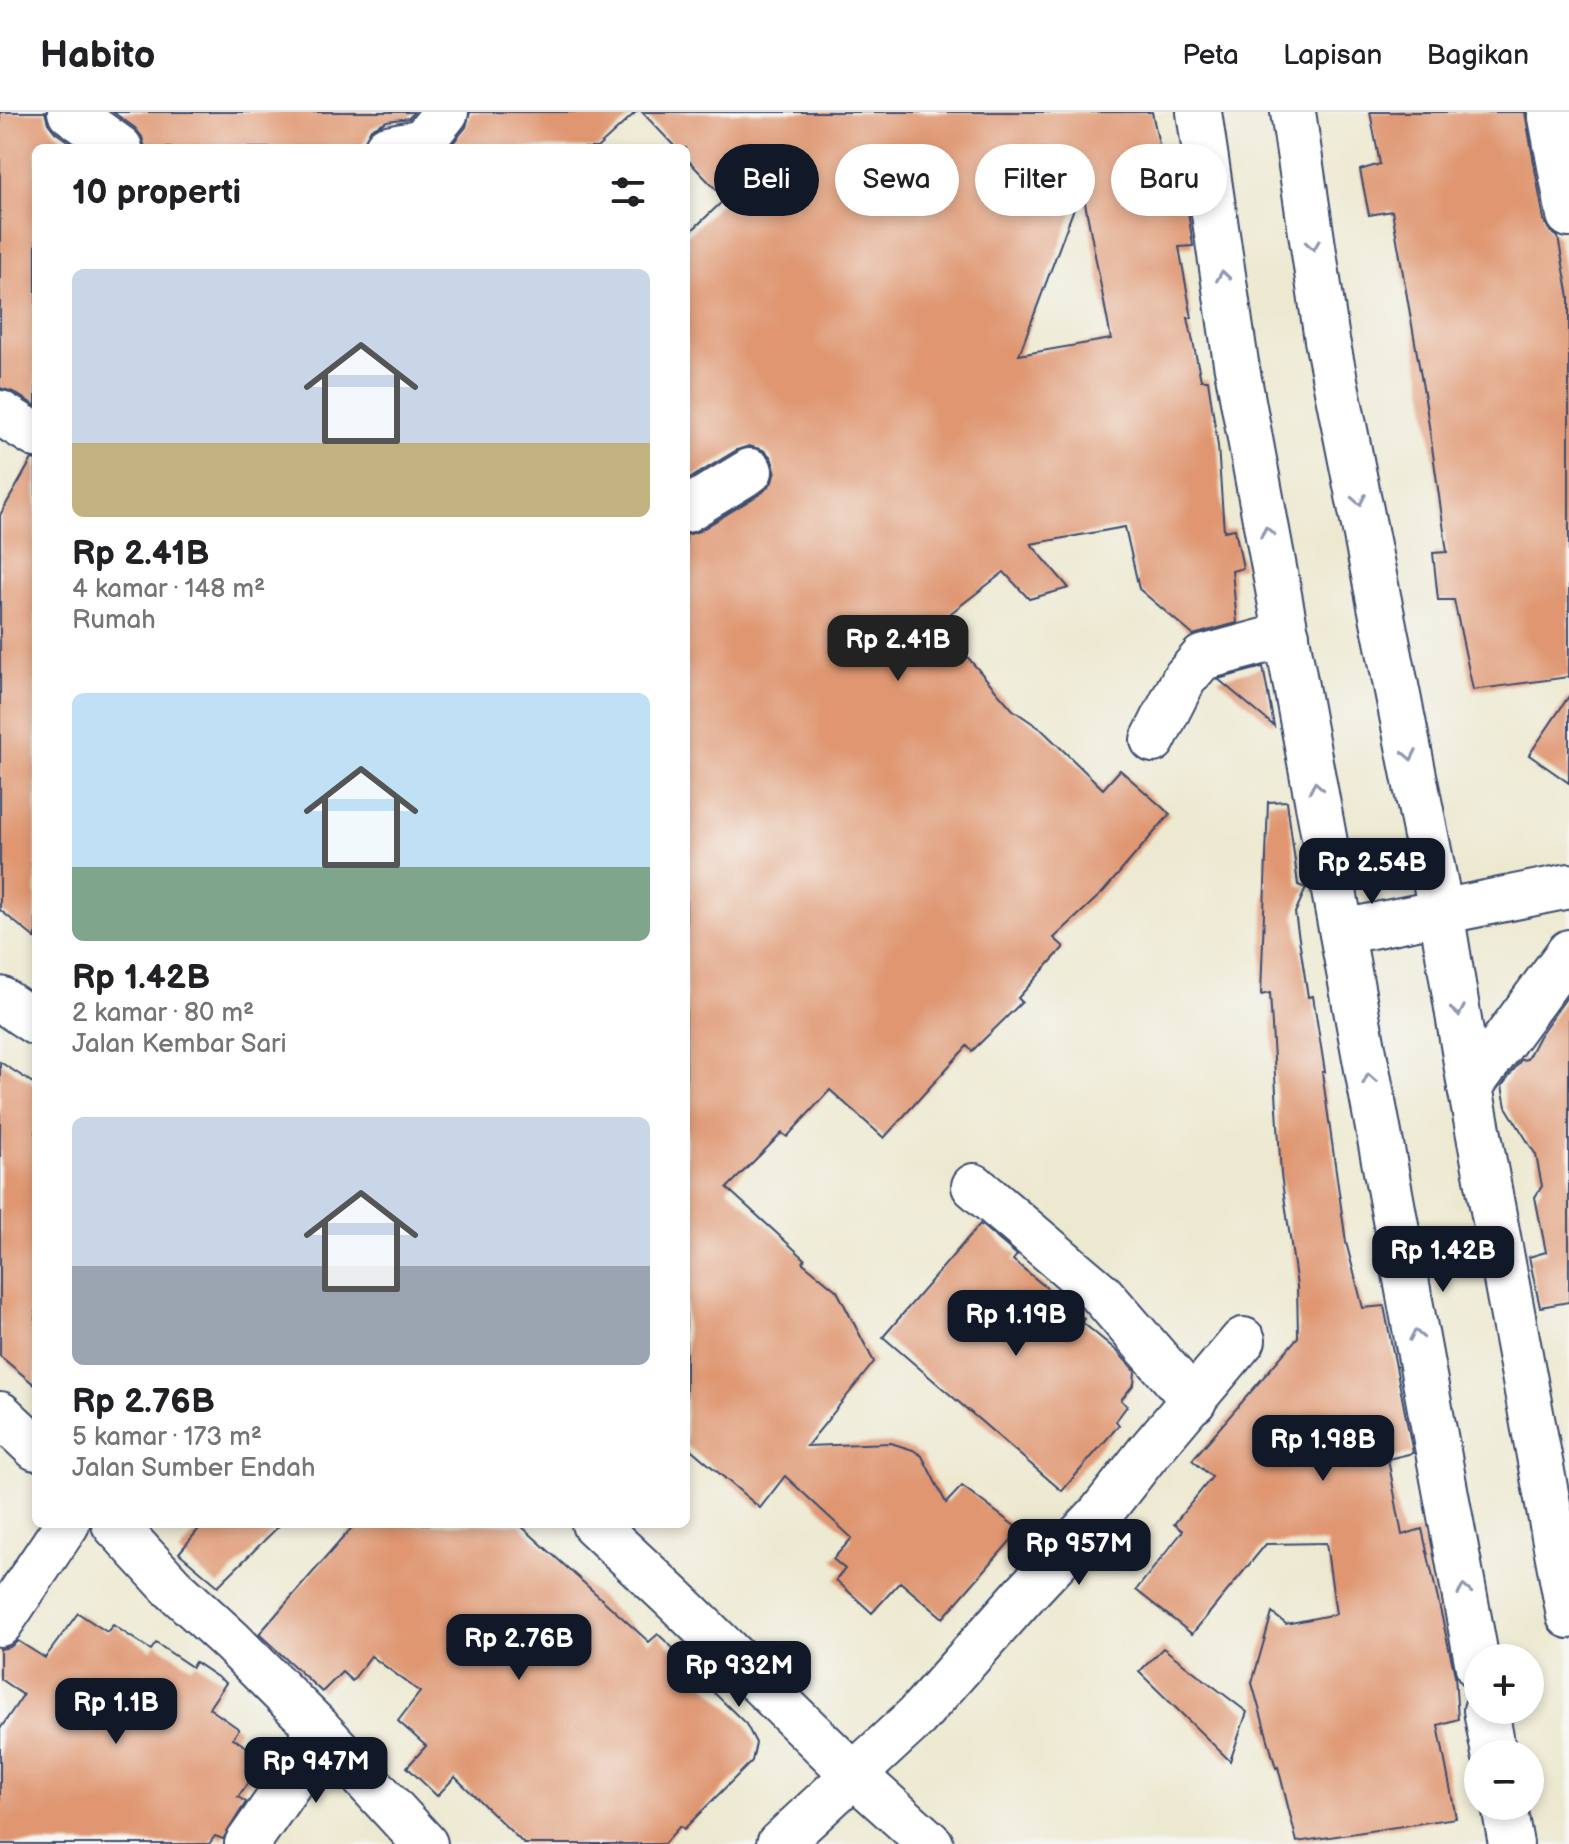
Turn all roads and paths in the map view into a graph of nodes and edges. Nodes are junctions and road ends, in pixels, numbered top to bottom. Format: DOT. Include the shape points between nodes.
graph roads {
  1 [pos="70,112"];
  2 [pos="446,112"];
  3 [pos="1199,112"];
  4 [pos="1293,112"];
  5 [pos="1550,112"];
  6 [pos="114,144"];
  7 [pos="408,144"];
  8 [pos="1569,215"];
  9 [pos="0,413"];
  10 [pos="32,433"];
  11 [pos="750,471"];
  12 [pos="690,508"];
  13 [pos="1287,635"];
  14 [pos="1153,740"];
  15 [pos="1569,886"];
  16 [pos="1441,911"];
  17 [pos="1342,932"];
  18 [pos="1569,952"];
  19 [pos="0,999"];
  20 [pos="32,1020"];
  21 [pos="1470,1087"];
  22 [pos="974,1186"];
  23 [pos="1243,1340"];
  24 [pos="1194,1401"];
  25 [pos="0,1414"];
  26 [pos="32,1444"];
  27 [pos="64,1528"];
  28 [pos="118,1528"];
  29 [pos="598,1528"];
  30 [pos="1569,1616"];
  31 [pos="0,1624"];
  32 [pos="1474,1644"];
  33 [pos="317,1727"];
  34 [pos="853,1774"];
  35 [pos="1507,1820"];
  36 [pos="247,1844"];
  37 [pos="425,1844"];
  38 [pos="779,1844"];
  39 [pos="931,1844"];
  40 [pos="1511,1844"];
  1 -- 6 [label="street"];
  2 -- 7 [label="street" via="423,141"];
  13 -- 3 [label="street, one-way" via="1236,363"];
  4 -- 16 [label="street, one-way" via="1327,340"];
  5 -- 8 [label="street"];
  9 -- 10 [label="street"];
  11 -- 12 [label="street"];
  13 -- 14 [label="street" via="1202,658 1184,679"];
  17 -- 13 [label="street, one-way"];
  15 -- 16 [label="street"];
  16 -- 17 [label="street"];
  16 -- 21 [label="street, one-way"];
  32 -- 17 [label="street, one-way"];
  18 -- 21 [label="street"];
  19 -- 20 [label="street"];
  21 -- 30 [label="street"];
  22 -- 24 [label="street" via="1102,1295"];
  23 -- 24 [label="street"];
  24 -- 34 [label="street" via="1100,1514 916,1717"];
  25 -- 26 [label="street"];
  27 -- 31 [label="street"];
  28 -- 33 [label="street"];
  29 -- 34 [label="street"];
  33 -- 36 [label="street" via="293,1778"];
  33 -- 37 [label="street"];
  34 -- 38 [label="street"];
  34 -- 39 [label="street"];
  35 -- 40 [label="street"];
}
